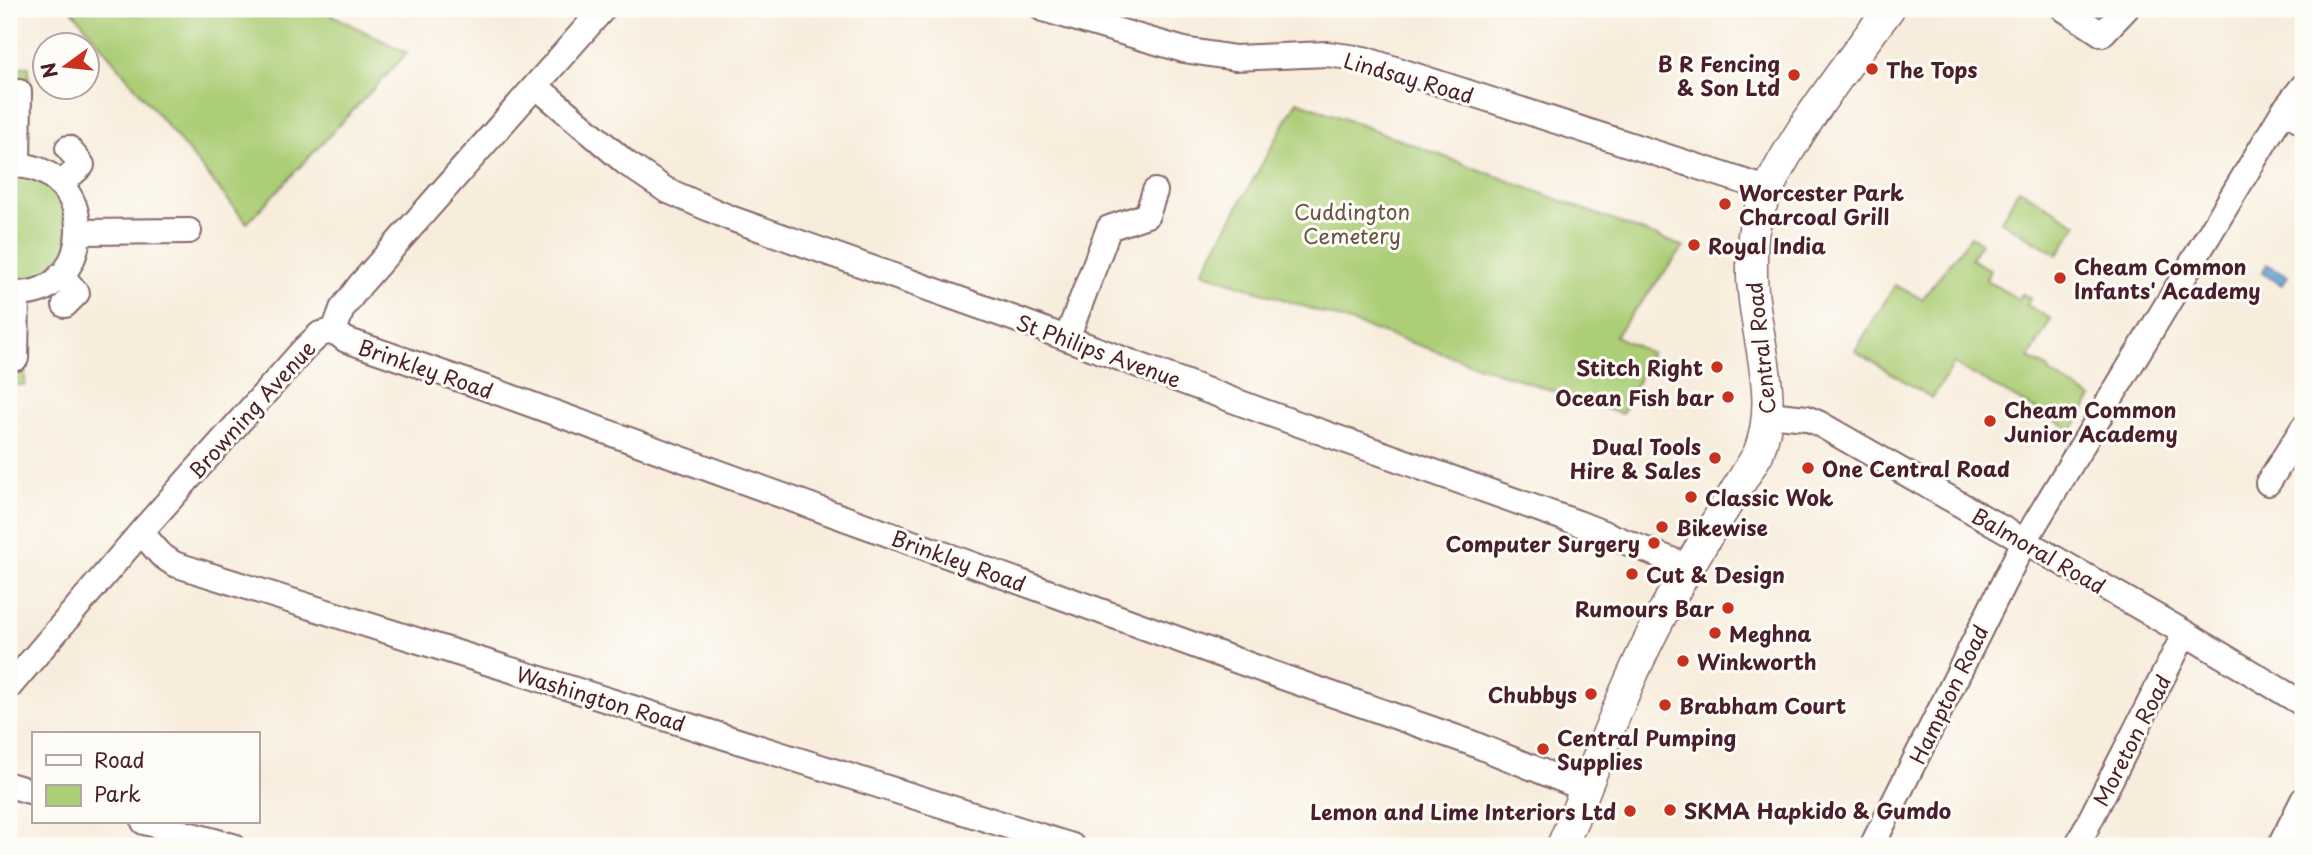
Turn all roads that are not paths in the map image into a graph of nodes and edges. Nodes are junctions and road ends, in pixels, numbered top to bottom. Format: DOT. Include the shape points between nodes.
graph roads {
  1 [pos="603,9"];
  2 [pos="1043,9"];
  3 [pos="1889,9"];
  4 [pos="2064,9"];
  5 [pos="2126,9"];
  6 [pos="536,86"];
  7 [pos="2303,86"];
  8 [pos="19,92"];
  9 [pos="2294,116"];
  10 [pos="82,163"];
  11 [pos="13,165"];
  12 [pos="61,184"];
  13 [pos="1767,189"];
  14 [pos="1155,191"];
  15 [pos="190,231"];
  16 [pos="79,232"];
  17 [pos="13,294"];
  18 [pos="334,331"];
  19 [pos="1067,338"];
  20 [pos="16,358"];
  21 [pos="1769,414"];
  22 [pos="2303,428"];
  23 [pos="2268,483"];
  24 [pos="141,532"];
  25 [pos="2024,542"];
  26 [pos="1689,567"];
  27 [pos="2185,633"];
  28 [pos="9,687"];
  29 [pos="2303,704"];
  30 [pos="9,785"];
  31 [pos="1585,789"];
  32 [pos="32,792"];
  33 [pos="2303,800"];
  34 [pos="151,824"];
  35 [pos="233,846"];
  36 [pos="1072,846"];
  37 [pos="1562,846"];
  38 [pos="1872,846"];
  39 [pos="2077,846"];
  40 [pos="2280,846"];
  1 -- 6 [label="street, Browning Avenue"];
  2 -- 13 [label="street, Lindsay Road" via="1184,50 1235,58 1326,54 1364,59"];
  3 -- 13 [label="main road, Central Road" via="1846,63"];
  4 -- 5 [label="street" via="2102,34"];
  6 -- 18 [label="street, Browning Avenue" via="360,285 342,309"];
  6 -- 19 [label="street, St Philips Avenue" via="626,163 666,190 730,218"];
  7 -- 9 [label="street, Hampton Road"];
  8 -- 11 [label="street"];
  9 -- 25 [label="street, Hampton Road"];
  10 -- 12 [label="street"];
  11 -- 12 [label="street" via="40,170"];
  12 -- 16 [label="street" via="75,206"];
  13 -- 21 [label="main road, Central Road" via="1755,224 1752,275"];
  14 -- 19 [label="street" via="1147,215 1109,228"];
  15 -- 16 [label="street"];
  16 -- 17 [label="street" via="73,289 47,286"];
  17 -- 20 [label="street"];
  18 -- 24 [label="street, Browning Avenue" via="320,334 304,348"];
  18 -- 31 [label="street, Brinkley Road" via="346,340 1469,742"];
  19 -- 26 [label="street, St Philips Avenue"];
  21 -- 25 [label="street, Balmoral Road" via="1818,423"];
  21 -- 26 [label="main road, Central Road" via="1758,454"];
  22 -- 23 [label="street"];
  24 -- 28 [label="street, Browning Avenue"];
  24 -- 36 [label="street, Washington Road" via="174,564"];
  25 -- 27 [label="street, Balmoral Road"];
  25 -- 38 [label="street, Hampton Road"];
  26 -- 31 [label="main road, Central Road" via="1658,620"];
  27 -- 29 [label="street, Balmoral Road"];
  27 -- 39 [label="street, Moreton Road"];
  30 -- 32 [label="street"];
  31 -- 37 [label="main road, Central Road"];
  33 -- 40 [label="street"];
  34 -- 35 [label="street"];
}
